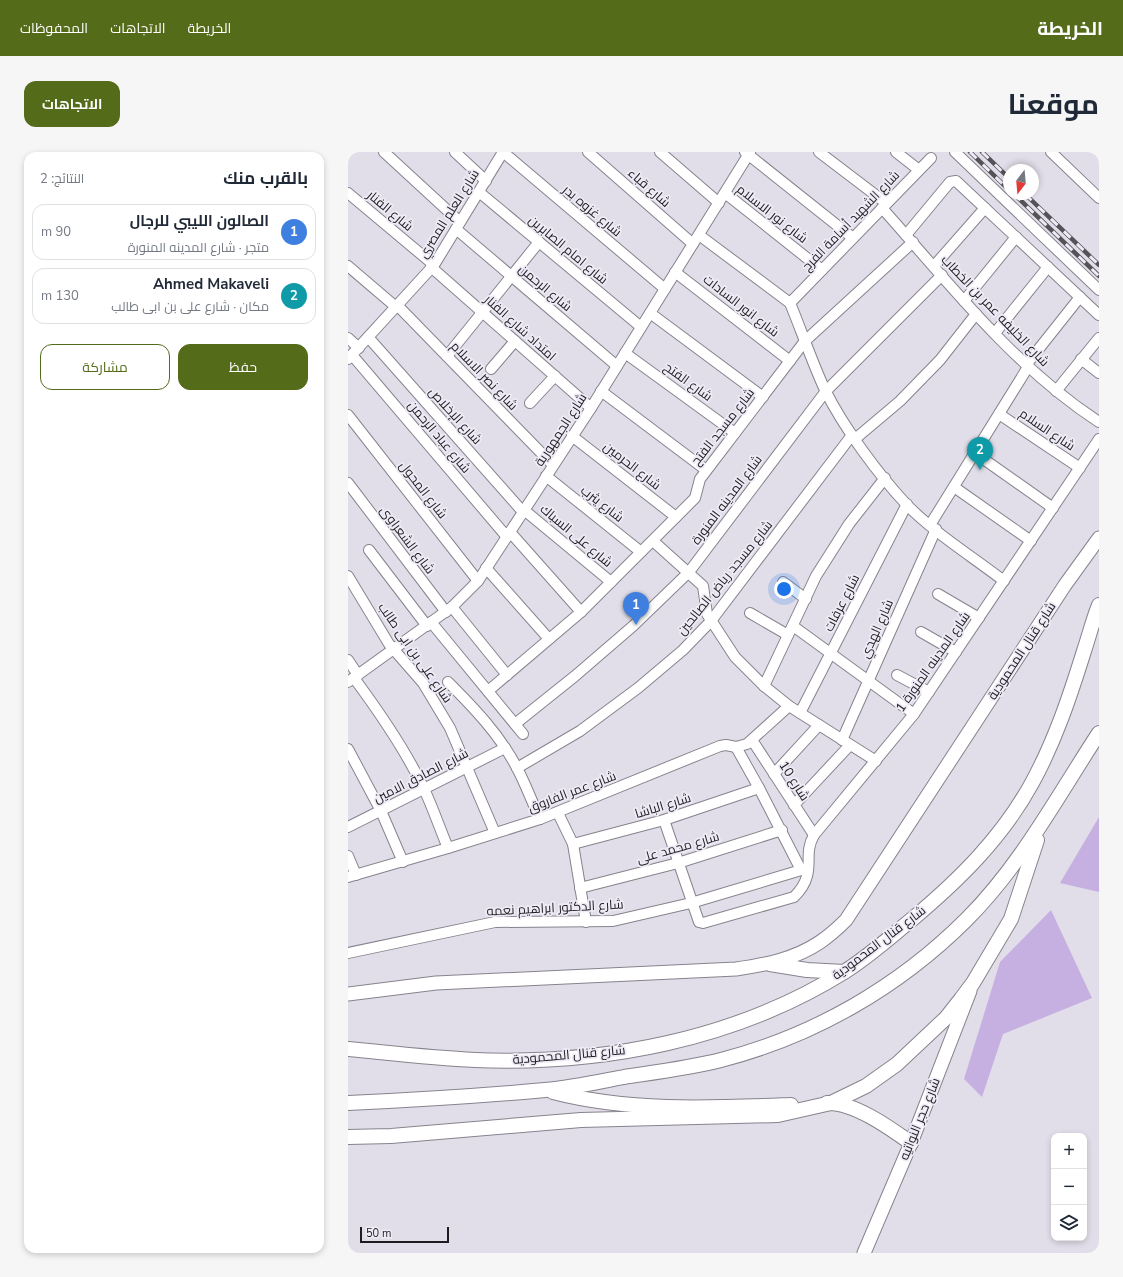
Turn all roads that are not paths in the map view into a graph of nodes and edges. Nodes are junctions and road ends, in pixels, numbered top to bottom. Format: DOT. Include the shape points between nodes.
graph roads {
  1 [pos="384,152"];
  2 [pos="455,152"];
  3 [pos="503,152"];
  4 [pos="588,152"];
  5 [pos="660,152"];
  6 [pos="820,152"];
  7 [pos="896,152"];
  8 [pos="955,152"];
  9 [pos="1051,152"];
  10 [pos="748,153"];
  11 [pos="931,158"];
  12 [pos="919,170"];
  13 [pos="486,181"];
  14 [pos="479,192"];
  15 [pos="348,193"];
  16 [pos="725,193"];
  17 [pos="1099,198"];
  18 [pos="718,203"];
  19 [pos="884,206"];
  20 [pos="985,208"];
  21 [pos="458,226"];
  22 [pos="1016,237"];
  23 [pos="853,238"];
  24 [pos="909,238"];
  25 [pos="696,239"];
  26 [pos="539,242"];
  27 [pos="348,266"];
  28 [pos="433,266"];
  29 [pos="934,266"];
  30 [pos="1048,267"];
  31 [pos="822,270"];
  32 [pos="675,272"];
  33 [pos="942,275"];
  34 [pos="511,276"];
  35 [pos="665,289"];
  36 [pos="1099,290"];
  37 [pos="1080,297"];
  38 [pos="964,301"];
  39 [pos="790,303"];
  40 [pos="396,306"];
  41 [pos="482,312"];
  42 [pos="650,313"];
  43 [pos="976,314"];
  44 [pos="1099,315"];
  45 [pos="641,327"];
  46 [pos="995,333"];
  47 [pos="368,337"];
  48 [pos="348,338"];
  49 [pos="1099,338"];
  50 [pos="515,341"];
  51 [pos="805,341"];
  52 [pos="625,353"];
  53 [pos="353,354"];
  54 [pos="447,356"];
  55 [pos="1081,359"];
  56 [pos="790,361"];
  57 [pos="617,366"];
  58 [pos="1027,366"];
  59 [pos="491,369"];
  60 [pos="1099,373"];
  61 [pos="554,376"];
  62 [pos="601,391"];
  63 [pos="826,391"];
  64 [pos="1056,391"];
  65 [pos="763,397"];
  66 [pos="530,403"];
  67 [pos="591,408"];
  68 [pos="999,414"];
  69 [pos="348,415"];
  70 [pos="1099,422"];
  71 [pos="735,433"];
  72 [pos="572,436"];
  73 [pos="854,437"];
  74 [pos="1099,439"];
  75 [pos="975,453"];
  76 [pos="553,465"];
  77 [pos="1080,468"];
  78 [pos="706,470"];
  79 [pos="546,476"];
  80 [pos="885,478"];
  81 [pos="348,483"];
  82 [pos="954,487"];
  83 [pos="907,504"];
  84 [pos="1053,508"];
  85 [pos="524,511"];
  86 [pos="676,517"];
  87 [pos="933,527"];
  88 [pos="508,534"];
  89 [pos="1099,538"];
  90 [pos="653,540"];
  91 [pos="1031,541"];
  92 [pos="369,550"];
  93 [pos="642,552"];
  94 [pos="486,568"];
  95 [pos="688,572"];
  96 [pos="348,576"];
  97 [pos="478,581"];
  98 [pos="1004,581"];
  99 [pos="611,582"];
  100 [pos="783,582"];
  101 [pos="938,594"];
  102 [pos="806,599"];
  103 [pos="1099,605"];
  104 [pos="449,610"];
  105 [pos="581,612"];
  106 [pos="750,613"];
  107 [pos="979,618"];
  108 [pos="711,621"];
  109 [pos="429,624"];
  110 [pos="790,631"];
  111 [pos="921,632"];
  112 [pos="549,639"];
  113 [pos="394,649"];
  114 [pos="956,652"];
  115 [pos="831,653"];
  116 [pos="348,660"];
  117 [pos="508,675"];
  118 [pos="897,675"];
  119 [pos="353,679"];
  120 [pos="868,681"];
  121 [pos="448,682"];
  122 [pos="764,686"];
  123 [pos="488,691"];
  124 [pos="929,692"];
  125 [pos="789,706"];
  126 [pos="800,713"];
  127 [pos="914,714"];
  128 [pos="515,724"];
  129 [pos="819,725"];
  130 [pos="1099,733"];
  131 [pos="523,734"];
  132 [pos="752,740"];
  133 [pos="846,742"];
  134 [pos="736,747"];
  135 [pos="505,748"];
  136 [pos="348,750"];
  137 [pos="876,761"];
  138 [pos="467,767"];
  139 [pos="517,768"];
  140 [pos="774,774"];
  141 [pos="760,788"];
  142 [pos="424,789"];
  143 [pos="794,805"];
  144 [pos="381,810"];
  145 [pos="558,812"];
  146 [pos="540,819"];
  147 [pos="664,820"];
  148 [pos="1043,822"];
  149 [pos="348,827"];
  150 [pos="782,830"];
  151 [pos="495,834"];
  152 [pos="814,836"];
  153 [pos="573,844"];
  154 [pos="448,848"];
  155 [pos="348,856"];
  156 [pos="403,862"];
  157 [pos="678,863"];
  158 [pos="805,869"];
  159 [pos="352,876"];
  160 [pos="580,888"];
  161 [pos="692,903"];
  162 [pos="586,922"];
  163 [pos="348,953"];
  164 [pos="770,964"];
  165 [pos="845,972"];
  166 [pos="973,983"];
  167 [pos="348,994"];
  168 [pos="348,1049"];
  169 [pos="547,1090"];
  170 [pos="348,1103"];
  171 [pos="831,1103"];
  172 [pos="348,1137"];
  173 [pos="911,1143"];
  174 [pos="864,1253"];
  1 -- 21 [label="street, شارع الرحمن"];
  2 -- 13 [label="street"];
  3 -- 13 [label="street, شارع العلم المصري"];
  3 -- 35 [label="street, شارع غزوه بدر"];
  4 -- 25 [label="street, شارع قباء"];
  5 -- 18 [label="street"];
  6 -- 19 [label="street, شارع الخليفه عمر بن الخطاب"];
  7 -- 12 [label="street"];
  8 -- 36 [label="street"];
  9 -- 17 [label="street"];
  10 -- 16 [label="street, شارع الجمهورية"];
  10 -- 23 [label="street"];
  11 -- 12 [label="street, شارع الشهيد أسامة الفرج"];
  12 -- 19 [label="street, شارع الشهيد أسامة الفرج"];
  13 -- 14 [label="street, شارع العلم المصري"];
  14 -- 21 [label="street, شارع العلم المصري"];
  14 -- 26 [label="street, شارع امام الصابرين"];
  15 -- 28 [label="street, شارع الفنار"];
  16 -- 18 [label="street, شارع الجمهورية"];
  16 -- 31 [label="street, شارع نور الاسلام"];
  18 -- 25 [label="street, شارع الجمهورية"];
  19 -- 23 [label="street, شارع الشهيد أسامة الفرج"];
  19 -- 24 [label="street, شارع الخليفه عمر بن الخطاب"];
  20 -- 22 [label="street"];
  20 -- 24 [label="street, شارع مسجد الفتح" via="958,183 950,182"];
  20 -- 29 [label="street"];
  21 -- 28 [label="street, شارع العلم المصري"];
  21 -- 34 [label="street, شارع الرحمن"];
  22 -- 30 [label="street"];
  22 -- 38 [label="street"];
  23 -- 31 [label="street, شارع الشهيد أسامة الفرج"];
  24 -- 29 [label="street, شارع الخليفه عمر بن الخطاب"];
  24 -- 51 [label="street, شارع مسجد الفتح"];
  25 -- 32 [label="street, شارع الجمهورية"];
  25 -- 39 [label="street, شارع قباء"];
  26 -- 34 [label="street"];
  26 -- 45 [label="street, شارع امام الصابرين"];
  27 -- 40 [label="street, شارع نصر الاسلام"];
  28 -- 40 [label="street, شارع العلم المصري"];
  28 -- 41 [label="street, امتداد شارع الفنار"];
  29 -- 33 [label="street, شارع الخليفه عمر بن الخطاب"];
  30 -- 37 [label="street"];
  30 -- 46 [label="street"];
  31 -- 39 [label="street, شارع الشهيد أسامة الفرج"];
  32 -- 35 [label="street, شارع الجمهورية"];
  32 -- 56 [label="street, شارع انور السادات"];
  33 -- 38 [label="street, شارع الخليفه عمر بن الخطاب"];
  33 -- 63 [label="street, شارع المدينه المنورة"];
  34 -- 41 [label="street"];
  34 -- 57 [label="street, شارع الرحمن"];
  35 -- 42 [label="street, شارع الجمهورية"];
  37 -- 44 [label="street"];
  37 -- 58 [label="street, شارع الهدي"];
  38 -- 43 [label="street, شارع الخليفه عمر بن الخطاب"];
  39 -- 51 [label="street"];
  40 -- 47 [label="street, شارع العلم المصري"];
  40 -- 54 [label="street, شارع نصر الاسلام"];
  41 -- 50 [label="street, امتداد شارع الفنار"];
  41 -- 54 [label="street"];
  42 -- 45 [label="street, شارع الجمهورية"];
  42 -- 65 [label="street"];
  43 -- 46 [label="street, شارع الخليفه عمر بن الخطاب"];
  43 -- 73 [label="street, شارع مسجد رياض الصالحين" via="935,365 900,402"];
  45 -- 52 [label="street, شارع الجمهورية"];
  46 -- 58 [label="street, شارع الخليفه عمر بن الخطاب"];
  47 -- 53 [label="street, شارع العلم المصري"];
  47 -- 85 [label="street, شارع الإخلاص"];
  48 -- 53 [label="street, شارع عباد الرحمن"];
  49 -- 55 [label="street"];
  50 -- 59 [label="street"];
  50 -- 61 [label="street, امتداد شارع الفنار"];
  51 -- 56 [label="street, شارع مسجد الفتح"];
  51 -- 63 [label="street"];
  52 -- 57 [label="street, شارع الجمهورية"];
  52 -- 71 [label="street, شارع الفتح"];
  53 -- 88 [label="street, شارع عباد الرحمن"];
  54 -- 76 [label="street, شارع نصر الاسلام"];
  55 -- 60 [label="street"];
  55 -- 64 [label="street"];
  56 -- 65 [label="street, شارع مسجد الفتح"];
  57 -- 62 [label="street, شارع الجمهورية"];
  58 -- 64 [label="street, شارع الخليفه عمر بن الخطاب"];
  58 -- 68 [label="street, شارع الهدي"];
  61 -- 66 [label="street"];
  61 -- 67 [label="street, امتداد شارع الفنار"];
  62 -- 67 [label="street, شارع الجمهورية"];
  62 -- 78 [label="street"];
  63 -- 73 [label="street"];
  63 -- 95 [label="street, شارع المدينه المنورة"];
  64 -- 70 [label="street, شارع الخليفه عمر بن الخطاب"];
  65 -- 71 [label="street, شارع مسجد الفتح"];
  67 -- 72 [label="street, شارع الجمهورية"];
  68 -- 75 [label="street, شارع الهدي"];
  68 -- 77 [label="street, شارع السلام"];
  69 -- 97 [label="street, شارع المحول"];
  71 -- 78 [label="street, شارع مسجد الفتح"];
  72 -- 76 [label="street, شارع الجمهورية"];
  72 -- 86 [label="street, شارع الحرمين"];
  73 -- 80 [label="street"];
  73 -- 108 [label="street, شارع مسجد رياض الصالحين"];
  74 -- 77 [label="street, شارع المدينه المنورة 1"];
  75 -- 82 [label="street, شارع الهدي"];
  75 -- 84 [label="street"];
  76 -- 79 [label="street, شارع الجمهورية"];
  77 -- 84 [label="street, شارع المدينه المنورة 1"];
  78 -- 86 [label="street, شارع مسجد الفتح" via="698,483 695,498"];
  79 -- 85 [label="street, شارع الجمهورية"];
  79 -- 93 [label="street, شارع يثرب"];
  80 -- 83 [label="street"];
  80 -- 102 [label="street" via="849,524 816,576"];
  81 -- 104 [label="street, شارع الشعراوى"];
  82 -- 87 [label="street, شارع الهدي"];
  82 -- 91 [label="street"];
  83 -- 87 [label="street"];
  83 -- 115 [label="street, شارع عرفات"];
  84 -- 91 [label="street, شارع المدينه المنورة 1"];
  85 -- 88 [label="street, شارع الجمهورية"];
  85 -- 99 [label="street, شارع على السباك"];
  86 -- 90 [label="street, شارع مسجد الفتح"];
  87 -- 98 [label="street"];
  87 -- 120 [label="street, شارع الهدي"];
  88 -- 94 [label="street, شارع الجمهورية"];
  88 -- 105 [label="street, شارع عباد الرحمن"];
  89 -- 164 [label="street, شارع قنال المحمودية" via="1065,585 846,920 820,942 794,956"];
  90 -- 93 [label="street, شارع مسجد الفتح"];
  90 -- 95 [label="street"];
  91 -- 98 [label="street, شارع المدينه المنورة 1"];
  92 -- 109 [label="street"];
  93 -- 99 [label="street, شارع مسجد الفتح"];
  94 -- 97 [label="street, شارع الجمهورية"];
  94 -- 112 [label="street"];
  95 -- 108 [label="street" via="705,590 707,614"];
  95 -- 128 [label="street, شارع المدينه المنورة" via="633,626"];
  96 -- 113 [label="street, شارع على بن ابى طالب"];
  97 -- 104 [label="street, شارع الجمهورية"];
  98 -- 107 [label="street, شارع المدينه المنورة 1"];
  99 -- 105 [label="street, شارع مسجد الفتح"];
  100 -- 102 [label="street"];
  101 -- 107 [label="street"];
  102 -- 110 [label="street"];
  103 -- 165 [label="main road, شارع قنال المحمودية" via="1051,744 1031,784 1005,825 952,885"];
  104 -- 109 [label="street, شارع الجمهورية"];
  104 -- 117 [label="street, شارع الشعراوى"];
  105 -- 112 [label="street, شارع مسجد الفتح"];
  106 -- 110 [label="street"];
  107 -- 114 [label="street, شارع المدينه المنورة 1"];
  108 -- 122 [label="street" via="735,657"];
  108 -- 139 [label="street, شارع مسجد رياض الصالحين" via="683,650 638,688 580,731"];
  109 -- 113 [label="street, شارع الجمهورية"];
  109 -- 123 [label="street"];
  110 -- 115 [label="street"];
  110 -- 122 [label="street"];
  111 -- 114 [label="street"];
  112 -- 117 [label="street, شارع مسجد الفتح"];
  113 -- 119 [label="street, شارع الجمهورية"];
  113 -- 138 [label="street, شارع على بن ابى طالب" via="423,683 450,728"];
  114 -- 124 [label="street, شارع المدينه المنورة 1"];
  115 -- 120 [label="street"];
  115 -- 126 [label="street, شارع عرفات"];
  116 -- 119 [label="street"];
  117 -- 123 [label="street, شارع مسجد الفتح"];
  118 -- 124 [label="street"];
  119 -- 142 [label="street" via="380,713 404,750"];
  120 -- 127 [label="street"];
  120 -- 133 [label="street, شارع الهدي"];
  121 -- 135 [label="street" via="479,713"];
  122 -- 125 [label="street"];
  123 -- 128 [label="street"];
  124 -- 127 [label="street, شارع المدينه المنورة 1"];
  125 -- 126 [label="street"];
  125 -- 132 [label="street, شارع عمر الفاروق"];
  126 -- 129 [label="street"];
  127 -- 137 [label="street, شارع المدينه المنورة 1"];
  128 -- 131 [label="street"];
  129 -- 133 [label="street"];
  129 -- 140 [label="street"];
  130 -- 148 [label="main road, شارع قنال المحمودية"];
  132 -- 134 [label="street, شارع عمر الفاروق" via="742,747"];
  132 -- 140 [label="street, شارع 10"];
  133 -- 137 [label="street"];
  133 -- 143 [label="street, شارع الهدي"];
  134 -- 141 [label="street"];
  134 -- 145 [label="street, شارع عمر الفاروق" via="720,746"];
  135 -- 138 [label="street, شارع الصادق الامين"];
  135 -- 139 [label="street"];
  136 -- 144 [label="street"];
  137 -- 152 [label="street, شارع المدينه المنورة 1"];
  138 -- 142 [label="street, شارع الصادق الامين"];
  138 -- 151 [label="street, شارع على بن ابى طالب"];
  139 -- 146 [label="street"];
  140 -- 143 [label="street, شارع 10"];
  141 -- 147 [label="street, شارع الباشا"];
  141 -- 150 [label="street"];
  142 -- 144 [label="street, شارع الصادق الامين"];
  142 -- 154 [label="street"];
  143 -- 152 [label="street, شارع 10"];
  144 -- 149 [label="street, شارع الصادق الامين"];
  144 -- 156 [label="street"];
  145 -- 146 [label="street, شارع عمر الفاروق"];
  145 -- 153 [label="street"];
  146 -- 151 [label="street, شارع عمر الفاروق"];
  147 -- 153 [label="street, شارع الباشا"];
  147 -- 157 [label="street"];
  148 -- 166 [label="main road" via="1011,919"];
  148 -- 169 [label="main road, شارع قنال المحمودية" via="1008,872 962,923 898,978 846,1010 797,1034 720,1060"];
  150 -- 157 [label="street, شارع محمد على"];
  150 -- 158 [label="street"];
  151 -- 154 [label="street, شارع عمر الفاروق"];
  152 -- 158 [label="street, شارع المدينه المنورة 1" via="807,853"];
  153 -- 160 [label="street"];
  154 -- 156 [label="street, شارع عمر الفاروق"];
  155 -- 159 [label="street"];
  156 -- 159 [label="street, شارع عمر الفاروق"];
  157 -- 160 [label="street, شارع محمد على"];
  157 -- 161 [label="street"];
  158 -- 161 [label="street, شارع الدكتور ابراهيم نعمه"];
  158 -- 161 [label="street, شارع المدينه المنورة 1" via="807,876 802,888 794,897 703,922 697,920"];
  160 -- 162 [label="street"];
  161 -- 162 [label="street, شارع الدكتور ابراهيم نعمه" via="613,922"];
  162 -- 163 [label="street, شارع الدكتور ابراهيم نعمه" via="495,922"];
  164 -- 165 [label="main road" via="807,970"];
  164 -- 167 [label="street, شارع قنال المحمودية" via="736,969 436,983"];
  165 -- 168 [label="main road, شارع قنال المحمودية" via="760,1015 692,1038 650,1047 585,1056 511,1060 474,1060"];
  166 -- 171 [label="main road" via="946,1018 897,1064 866,1086"];
  166 -- 173 [label="street, شارع حجر النواتيه"];
  169 -- 170 [label="main road, شارع قنال المحمودية"];
  169 -- 171 [label="main road" via="579,1099 623,1105"];
  171 -- 172 [label="main road" via="778,1115 581,1120 390,1136"];
  171 -- 173 [label="main road" via="873,1119"];
  173 -- 174 [label="street, شارع حجر النواتيه"];
}
